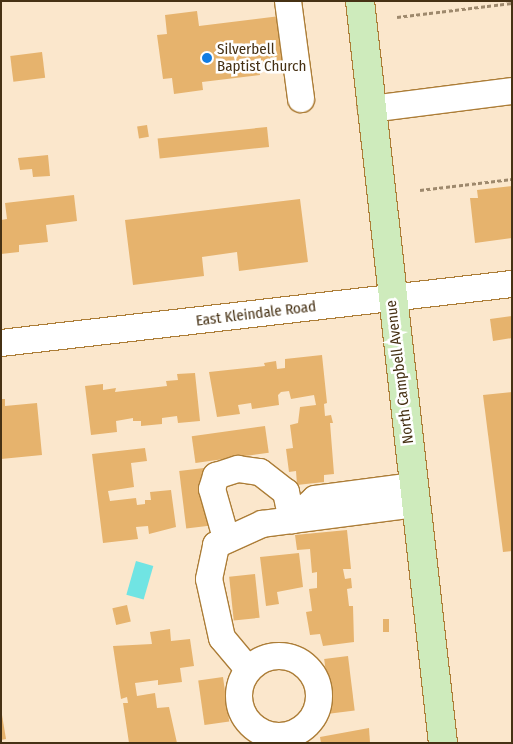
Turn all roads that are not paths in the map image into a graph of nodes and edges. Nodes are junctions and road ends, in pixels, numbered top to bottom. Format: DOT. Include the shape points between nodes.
graph roads {
  1 [pos="288,1"];
  2 [pos="360,1"];
  3 [pos="512,91"];
  4 [pos="301,99"];
  5 [pos="371,109"];
  6 [pos="512,284"];
  7 [pos="392,298"];
  8 [pos="1,343"];
  9 [pos="415,495"];
  10 [pos="292,520"];
  11 [pos="226,538"];
  12 [pos="248,669"];
  13 [pos="443,743"];
  1 -- 4 [label="street"];
  2 -- 5 [label="main road, North Campbell Avenue"];
  3 -- 5 [label="street"];
  5 -- 7 [label="main road, North Campbell Avenue"];
  6 -- 7 [label="street, East Kleindale Road"];
  7 -- 8 [label="street, East Kleindale Road"];
  7 -- 9 [label="main road, North Campbell Avenue"];
  9 -- 10 [label="street" via="315,499"];
  9 -- 13 [label="main road, North Campbell Avenue"];
  10 -- 11 [label="street" via="262,524"];
  10 -- 11 [label="street" via="286,492 260,472 238,469 216,476 212,489"];
  11 -- 12 [label="street" via="216,545 209,579 222,638"];
}
